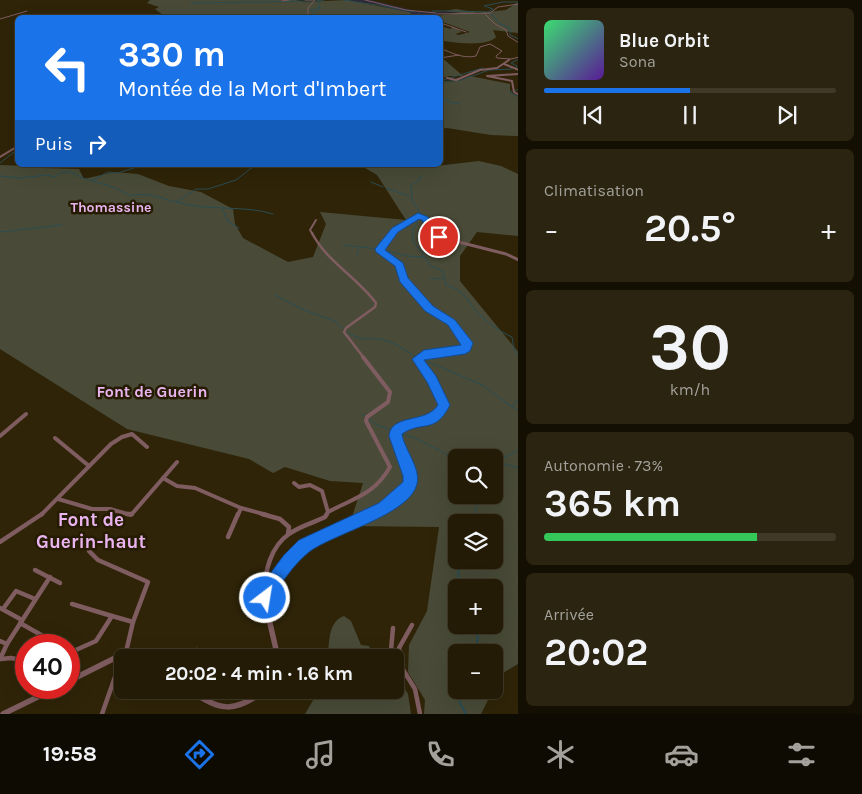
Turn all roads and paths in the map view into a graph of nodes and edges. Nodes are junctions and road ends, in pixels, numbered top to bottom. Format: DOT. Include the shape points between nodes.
graph roads {
  1 [pos="289,0"];
  2 [pos="305,0"];
  3 [pos="315,0"];
  4 [pos="365,0"];
  5 [pos="282,1"];
  6 [pos="518,4"];
  7 [pos="389,8"];
  8 [pos="27,11"];
  9 [pos="416,11"];
  10 [pos="484,12"];
  11 [pos="436,14"];
  12 [pos="308,15"];
  13 [pos="0,18"];
  14 [pos="443,24"];
  15 [pos="466,32"];
  16 [pos="518,43"];
  17 [pos="443,49"];
  18 [pos="459,55"];
  19 [pos="518,57"];
  20 [pos="443,58"];
  21 [pos="511,59"];
  22 [pos="503,65"];
  23 [pos="518,70"];
  24 [pos="518,74"];
  25 [pos="447,78"];
  26 [pos="518,95"];
  27 [pos="15,148"];
  28 [pos="0,157"];
  29 [pos="418,216"];
  30 [pos="316,220"];
  31 [pos="518,260"];
  32 [pos="26,414"];
  33 [pos="0,436"];
  34 [pos="55,438"];
  35 [pos="147,447"];
  36 [pos="176,462"];
  37 [pos="89,466"];
  38 [pos="163,478"];
  39 [pos="294,483"];
  40 [pos="58,499"];
  41 [pos="241,508"];
  42 [pos="328,512"];
  43 [pos="287,534"];
  44 [pos="228,538"];
  45 [pos="0,542"];
  46 [pos="89,551"];
  47 [pos="35,570"];
  48 [pos="50,578"];
  49 [pos="60,583"];
  50 [pos="265,596"];
  51 [pos="36,599"];
  52 [pos="72,604"];
  53 [pos="2,608"];
  54 [pos="112,616"];
  55 [pos="21,622"];
  56 [pos="133,622"];
  57 [pos="412,625"];
  58 [pos="393,628"];
  59 [pos="40,634"];
  60 [pos="0,640"];
  61 [pos="7,644"];
  62 [pos="80,649"];
  63 [pos="125,649"];
  64 [pos="276,649"];
  65 [pos="391,649"];
  66 [pos="399,649"];
  67 [pos="114,658"];
  68 [pos="0,659"];
  69 [pos="15,659"];
  70 [pos="404,670"];
  71 [pos="80,675"];
  72 [pos="114,681"];
  73 [pos="31,699"];
  74 [pos="201,699"];
  75 [pos="255,699"];
  76 [pos="3,714"];
  77 [pos="102,714"];
  78 [pos="420,714"];
  1 -- 5 [label="street"];
  2 -- 3 [label="street"];
  3 -- 12 [label="street" via="308,8"];
  4 -- 9 [label="street"];
  6 -- 10 [label="street"];
  7 -- 9 [label="street"];
  8 -- 13 [label="street"];
  9 -- 11 [label="street"];
  10 -- 11 [label="street"];
  10 -- 16 [label="street"];
  14 -- 15 [label="street"];
  17 -- 18 [label="street"];
  18 -- 20 [label="street"];
  18 -- 21 [label="street" via="474,57 480,47 490,44 502,52 496,57"];
  19 -- 21 [label="street"];
  21 -- 22 [label="street"];
  22 -- 23 [label="street"];
  22 -- 25 [label="street" via="455,80"];
  24 -- 26 [label="street" via="487,76 512,82"];
  27 -- 28 [label="street"];
  29 -- 31 [label="street" via="424,217 439,237"];
  29 -- 50 [label="street" via="395,230 380,251 400,265 404,280 429,308 448,319 467,341 468,346 461,350 424,354 418,359 432,379 444,407 430,420 400,427 396,432 411,478 406,490 374,514 308,543 290,560"];
  30 -- 42 [label="street" via="310,230 317,244 376,302 375,307 344,332 382,379 391,396 386,404 366,419 389,470 368,493"];
  32 -- 33 [label="street"];
  34 -- 37 [label="street"];
  35 -- 37 [label="street" via="128,434 109,446"];
  36 -- 38 [label="street"];
  37 -- 40 [label="street"];
  38 -- 40 [label="street" via="129,515"];
  38 -- 41 [label="street" via="179,487 195,488"];
  39 -- 42 [label="street" via="322,491"];
  40 -- 45 [label="street" via="32,523"];
  41 -- 43 [label="street" via="285,521 290,528"];
  41 -- 44 [label="street"];
  42 -- 43 [label="street" via="325,517"];
  43 -- 50 [label="street" via="275,550 265,576"];
  46 -- 56 [label="street" via="98,560 148,582"];
  47 -- 48 [label="street"];
  48 -- 49 [label="street"];
  48 -- 51 [label="street"];
  50 -- 64 [label="street"];
  51 -- 53 [label="street" via="16,591"];
  51 -- 55 [label="street"];
  52 -- 54 [label="street"];
  53 -- 55 [label="street"];
  54 -- 56 [label="street"];
  54 -- 62 [label="street" via="101,637"];
  55 -- 59 [label="street"];
  55 -- 61 [label="street"];
  56 -- 63 [label="street"];
  57 -- 66 [label="street"];
  58 -- 65 [label="street"];
  60 -- 61 [label="street"];
  61 -- 68 [label="street"];
  67 -- 71 [label="street"];
  68 -- 69 [label="street"];
  70 -- 78 [label="street" via="417,693"];
  72 -- 77 [label="street"];
  73 -- 76 [label="street"];
  74 -- 75 [label="street" via="215,710 228,714"];
}
